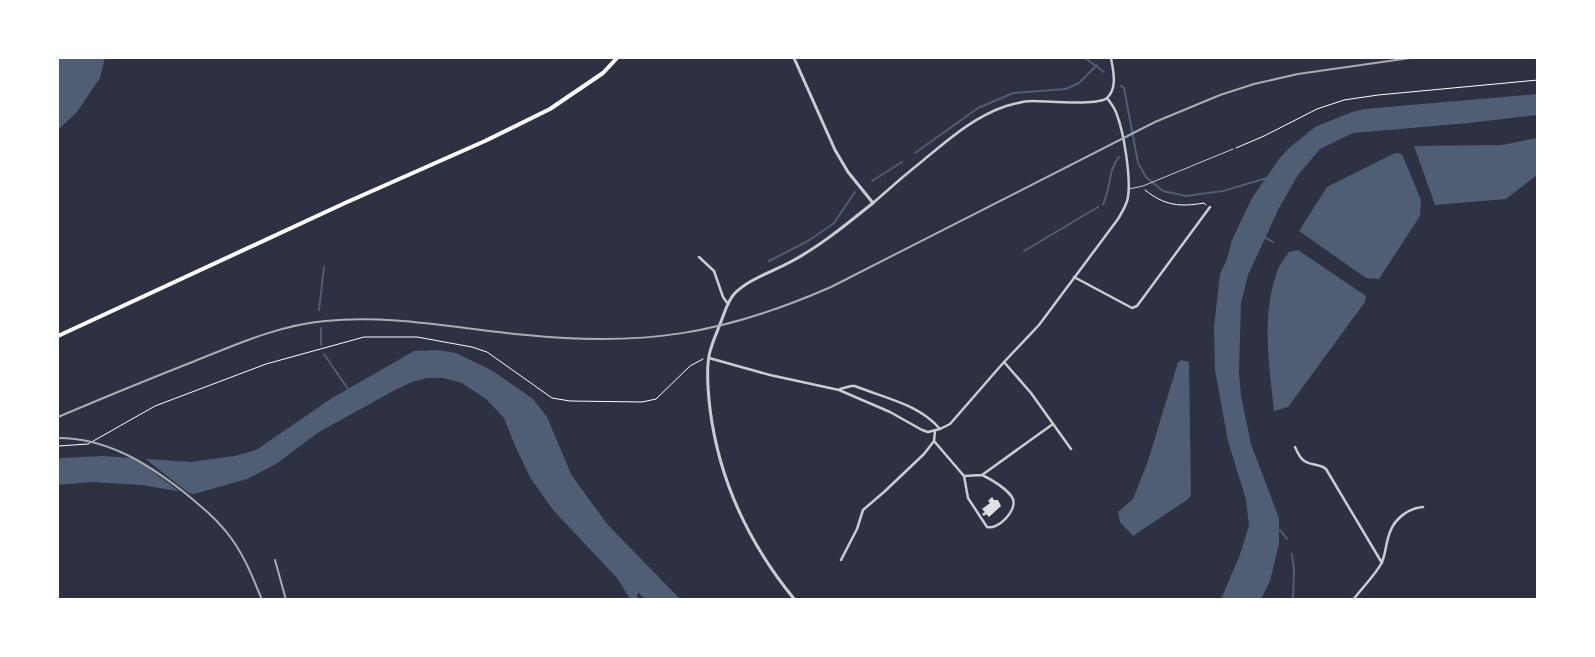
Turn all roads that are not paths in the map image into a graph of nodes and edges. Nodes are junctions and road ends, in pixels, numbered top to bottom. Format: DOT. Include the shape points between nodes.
graph roads {
  1 [pos="617,58"];
  2 [pos="794,58"];
  3 [pos="1111,58"];
  4 [pos="1107,98"];
  5 [pos="1233,149"];
  6 [pos="1128,189"];
  7 [pos="873,203"];
  8 [pos="1210,207"];
  9 [pos="699,256"];
  10 [pos="1074,277"];
  11 [pos="728,304"];
  12 [pos="58,336"];
  13 [pos="709,358"];
  14 [pos="1004,362"];
  15 [pos="838,390"];
  16 [pos="1053,424"];
  17 [pos="940,429"];
  18 [pos="934,431"];
  19 [pos="934,441"];
  20 [pos="1295,447"];
  21 [pos="1071,450"];
  22 [pos="964,476"];
  23 [pos="982,476"];
  24 [pos="1423,507"];
  25 [pos="841,560"];
  26 [pos="1382,563"];
  27 [pos="795,600"];
  28 [pos="1353,600"];
  1 -- 12 [label="main road" via="603,73 550,109 526,121"];
  2 -- 7 [label="street" via="836,150 848,172"];
  3 -- 4 [label="street" via="1114,83"];
  4 -- 6 [label="street" via="1120,124"];
  4 -- 7 [label="street" via="1090,103 1029,101 988,114 966,125"];
  5 -- 6 [label="lane"];
  6 -- 10 [label="street" via="1126,206"];
  7 -- 11 [label="street" via="828,239 733,294"];
  8 -- 10 [label="street" via="1137,306 1132,308"];
  9 -- 11 [label="street" via="714,271"];
  10 -- 14 [label="street" via="1039,325"];
  11 -- 13 [label="street"];
  13 -- 15 [label="street"];
  13 -- 27 [label="street" via="707,373 712,422 726,480 757,546"];
  14 -- 16 [label="street"];
  14 -- 17 [label="street" via="950,424"];
  15 -- 17 [label="street" via="855,386 888,398 919,411"];
  15 -- 18 [label="street" via="922,430"];
  16 -- 21 [label="street"];
  16 -- 23 [label="street"];
  17 -- 18 [label="street"];
  18 -- 19 [label="street"];
  19 -- 22 [label="street"];
  19 -- 25 [label="street" via="863,510 857,530"];
  20 -- 26 [label="street" via="1307,462 1326,469"];
  22 -- 23 [label="street"];
  22 -- 23 [label="street" via="968,498 987,527 991,528 1013,509 1013,501 992,480"];
  24 -- 26 [label="street" via="1403,514 1396,521 1390,530"];
  26 -- 28 [label="street"];
}
